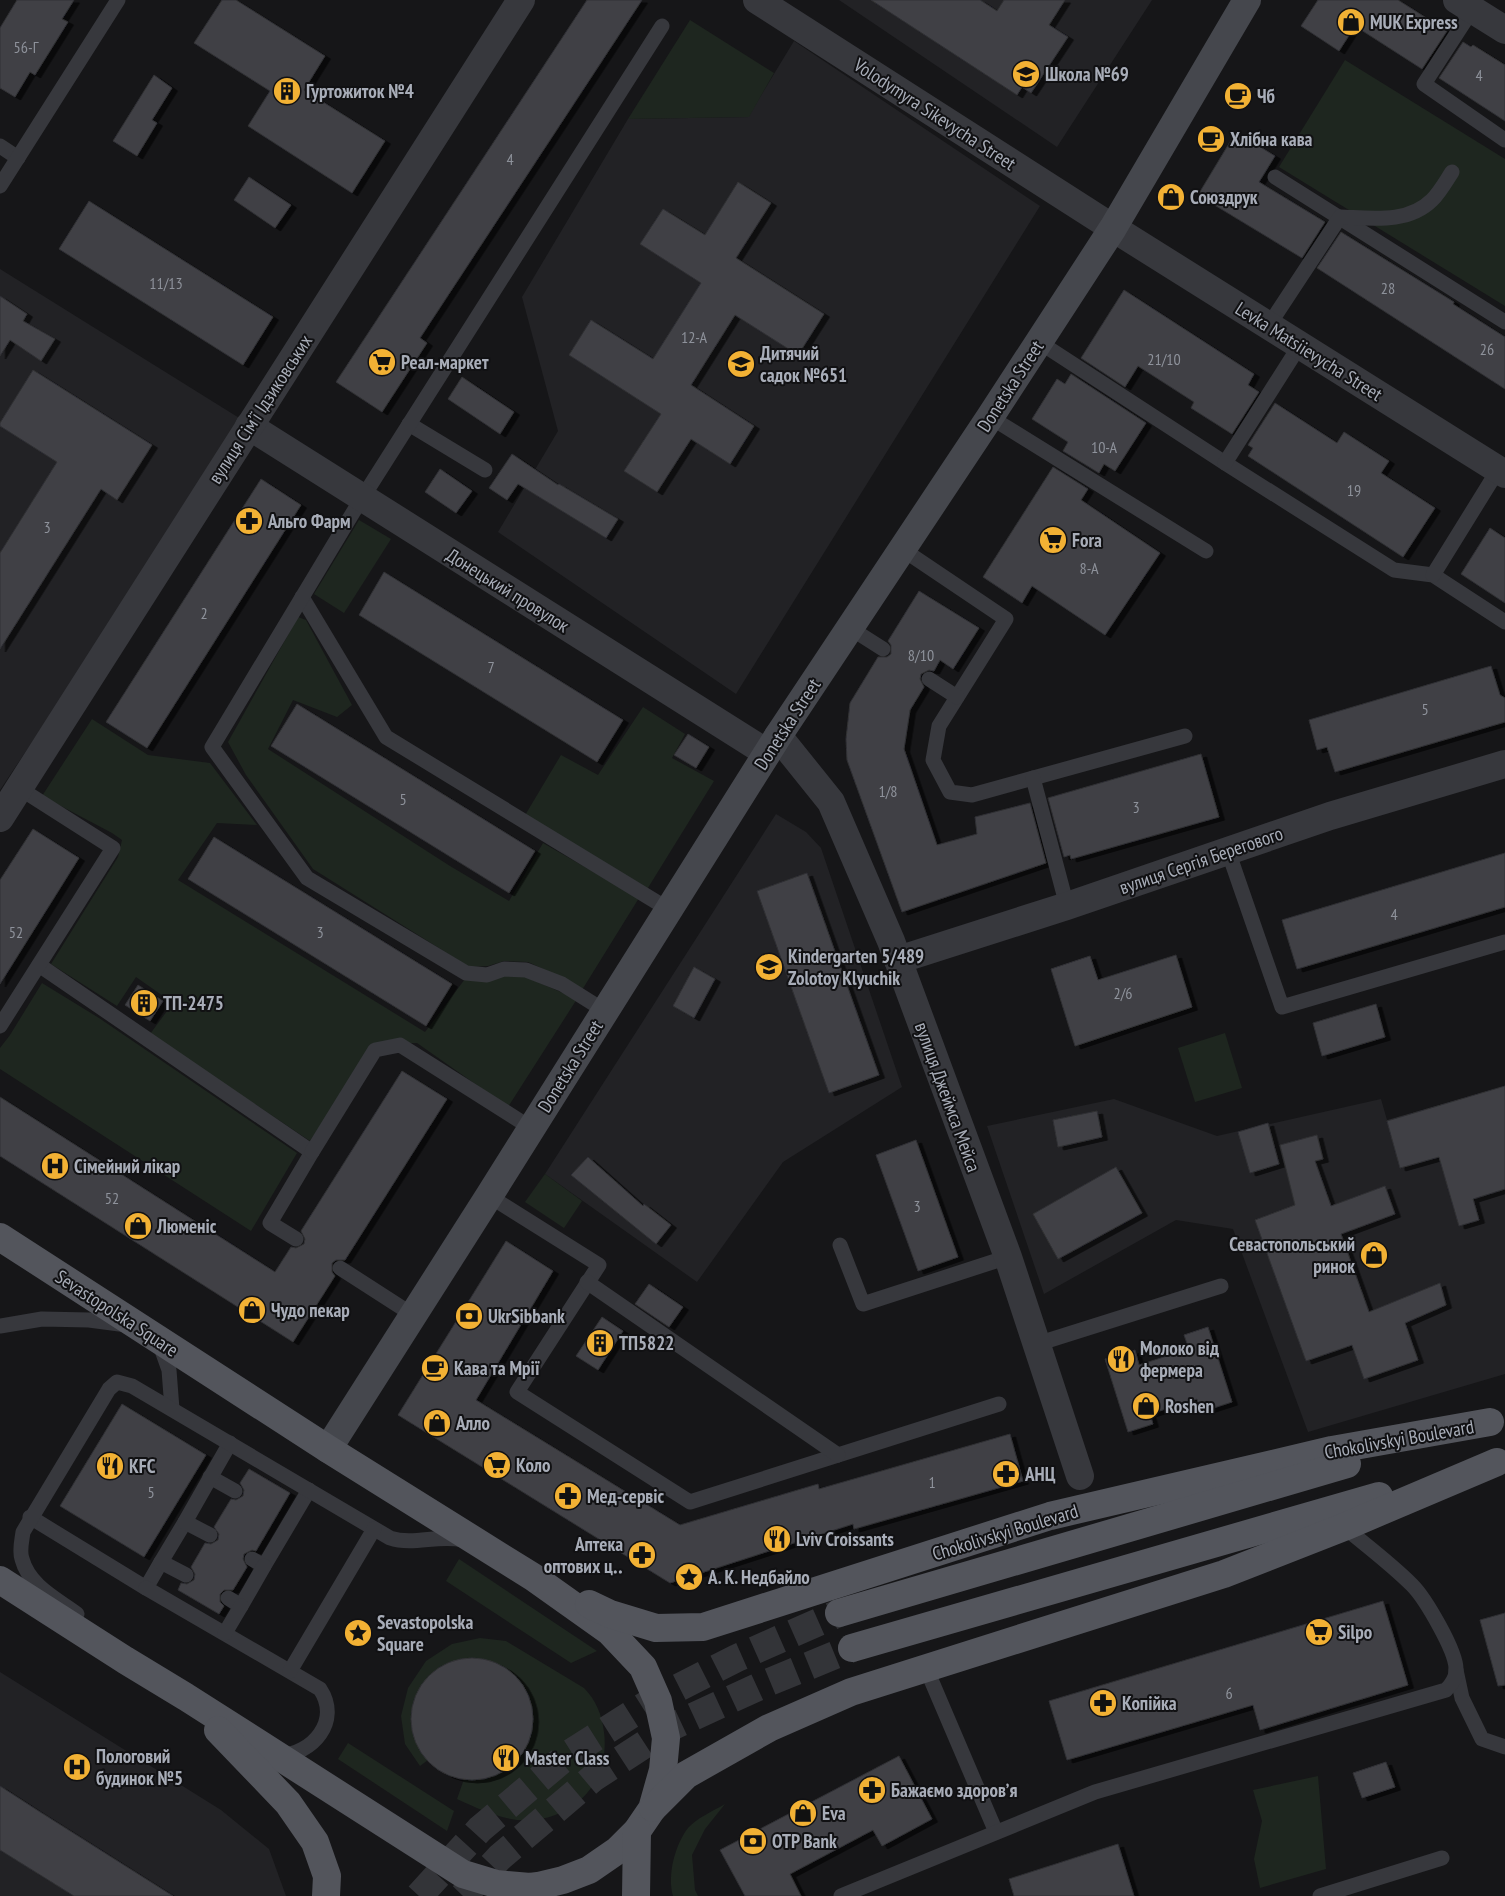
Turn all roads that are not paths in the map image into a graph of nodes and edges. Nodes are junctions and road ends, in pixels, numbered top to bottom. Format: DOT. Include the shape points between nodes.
graph roads {
  1 [pos="118,0"];
  2 [pos="521,0"];
  3 [pos="757,0"];
  4 [pos="1247,0"];
  5 [pos="1465,5"];
  6 [pos="662,26"];
  7 [pos="1505,30"];
  8 [pos="1505,140"];
  9 [pos="0,146"];
  10 [pos="18,158"];
  11 [pos="1452,172"];
  12 [pos="1275,177"];
  13 [pos="0,186"];
  14 [pos="1340,217"];
  15 [pos="1113,228"];
  16 [pos="1505,322"];
  17 [pos="1269,325"];
  18 [pos="1039,342"];
  19 [pos="1300,345"];
  20 [pos="990,417"];
  21 [pos="409,424"];
  22 [pos="249,426"];
  23 [pos="1225,463"];
  24 [pos="485,470"];
  25 [pos="1501,472"];
  26 [pos="362,498"];
  27 [pos="902,549"];
  28 [pos="1206,551"];
  29 [pos="1433,575"];
  30 [pos="302,597"];
  31 [pos="1505,622"];
  32 [pos="850,628"];
  33 [pos="883,649"];
  34 [pos="929,679"];
  35 [pos="957,697"];
  36 [pos="1185,736"];
  37 [pos="772,745"];
  38 [pos="1505,764"];
  39 [pos="1033,778"];
  40 [pos="19,788"];
  41 [pos="0,818"];
  42 [pos="1228,851"];
  43 [pos="1068,906"];
  44 [pos="668,909"];
  45 [pos="1505,942"];
  46 [pos="898,960"];
  47 [pos="39,965"];
  48 [pos="605,1011"];
  49 [pos="0,1026"];
  50 [pos="531,1128"];
  51 [pos="312,1152"];
  52 [pos="489,1196"];
  53 [pos="0,1237"];
  54 [pos="296,1239"];
  55 [pos="840,1246"];
  56 [pos="1008,1258"];
  57 [pos="340,1268"];
  58 [pos="587,1282"];
  59 [pos="1221,1286"];
  60 [pos="413,1316"];
  61 [pos="0,1326"];
  62 [pos="148,1333"];
  63 [pos="1037,1344"];
  64 [pos="999,1404"];
  65 [pos="172,1408"];
  66 [pos="1498,1420"];
  67 [pos="230,1443"];
  68 [pos="328,1448"];
  69 [pos="838,1455"];
  70 [pos="1501,1461"];
  71 [pos="1080,1476"];
  72 [pos="210,1477"];
  73 [pos="309,1490"];
  74 [pos="235,1491"];
  75 [pos="30,1517"];
  76 [pos="185,1522"];
  77 [pos="1344,1527"];
  78 [pos="374,1529"];
  79 [pos="210,1535"];
  80 [pos="478,1543"];
  81 [pos="161,1562"];
  82 [pos="186,1575"];
  83 [pos="533,1577"];
  84 [pos="0,1580"];
  85 [pos="146,1588"];
  86 [pos="839,1613"];
  87 [pos="225,1633"];
  88 [pos="98,1643"];
  89 [pos="852,1648"];
  90 [pos="926,1668"];
  91 [pos="1456,1670"];
  92 [pos="290,1671"];
  93 [pos="186,1697"];
  94 [pos="1505,1747"];
  95 [pos="277,1756"];
  96 [pos="652,1809"];
  97 [pos="637,1831"];
  98 [pos="996,1832"];
  99 [pos="1442,1858"];
  100 [pos="534,1891"];
  101 [pos="326,1896"];
  102 [pos="636,1896"];
  103 [pos="841,1896"];
  104 [pos="1320,1896"];
  1 -- 10 [label="lane"];
  2 -- 22 [label="street, вулиця Сімʼї Ідзиковських"];
  3 -- 15 [label="street, Volodymyra Sikevycha Street"];
  4 -- 15 [label="street, Donetska Street"];
  5 -- 7 [label="street"];
  5 -- 8 [label="lane" via="1424,84"];
  6 -- 21 [label="lane"];
  9 -- 10 [label="lane"];
  10 -- 13 [label="lane"];
  11 -- 14 [label="lane" via="1432,200 1412,214 1383,219"];
  12 -- 14 [label="lane"];
  14 -- 16 [label="lane"];
  14 -- 17 [label="lane"];
  15 -- 17 [label="street, Levka Matsiievycha Street"];
  15 -- 18 [label="street, Donetska Street"];
  17 -- 19 [label="street, Levka Matsiievycha Street"];
  18 -- 20 [label="street, Donetska Street"];
  18 -- 23 [label="lane"];
  19 -- 23 [label="lane"];
  19 -- 25 [label="street, Levka Matsiievycha Street"];
  20 -- 27 [label="street, Donetska Street"];
  20 -- 28 [label="lane"];
  21 -- 24 [label="lane"];
  21 -- 26 [label="lane"];
  22 -- 26 [label="street, Донецький провулок"];
  22 -- 40 [label="street, вулиця Сімʼї Ідзиковських"];
  23 -- 29 [label="lane" via="1394,570"];
  25 -- 29 [label="lane"];
  26 -- 30 [label="lane"];
  26 -- 37 [label="street, Донецький провулок"];
  27 -- 32 [label="street, Donetska Street"];
  27 -- 35 [label="lane" via="1006,619"];
  29 -- 31 [label="lane"];
  30 -- 44 [label="lane" via="386,737"];
  30 -- 48 [label="lane" via="212,747 307,878 466,973 487,975 504,969 526,970 562,984"];
  32 -- 33 [label="lane"];
  32 -- 37 [label="street, Donetska Street"];
  34 -- 35 [label="lane"];
  35 -- 39 [label="lane" via="939,726 933,760 950,792 972,795"];
  36 -- 39 [label="lane"];
  37 -- 44 [label="street, Donetska Street"];
  37 -- 46 [label="street, вулиця Джеймса Мейса" via="831,802"];
  38 -- 42 [label="street, вулиця Сергія Берегового" via="1330,816"];
  39 -- 43 [label="lane"];
  40 -- 41 [label="street, вулиця Сімʼї Ідзиковських"];
  40 -- 47 [label="lane" via="113,848"];
  42 -- 43 [label="street, вулиця Сергія Берегового"];
  42 -- 45 [label="lane" via="1282,1007"];
  43 -- 46 [label="street, вулиця Сергія Берегового"];
  44 -- 48 [label="street, Donetska Street"];
  46 -- 56 [label="street, вулиця Джеймса Мейса"];
  47 -- 49 [label="lane"];
  47 -- 51 [label="lane"];
  48 -- 50 [label="street, Donetska Street"];
  50 -- 51 [label="lane" via="400,1045 375,1050"];
  50 -- 52 [label="street, Donetska Street"];
  51 -- 54 [label="lane" via="270,1223"];
  52 -- 58 [label="lane" via="598,1265"];
  52 -- 60 [label="street, Donetska Street"];
  53 -- 62 [label="main road, Sevastopolska Square"];
  55 -- 56 [label="lane" via="863,1304"];
  56 -- 63 [label="street, вулиця Джеймса Мейса"];
  57 -- 60 [label="lane"];
  58 -- 69 [label="lane"];
  58 -- 69 [label="lane" via="517,1392 690,1502"];
  59 -- 63 [label="lane"];
  60 -- 68 [label="street, Donetska Street"];
  61 -- 62 [label="lane" via="42,1320 89,1320"];
  62 -- 65 [label="lane" via="169,1370"];
  62 -- 68 [label="main road, Sevastopolska Square"];
  63 -- 71 [label="street, вулиця Джеймса Мейса"];
  64 -- 69 [label="lane"];
  65 -- 67 [label="lane"];
  65 -- 75 [label="lane" via="132,1386 117,1382 109,1389"];
  66 -- 83 [label="main road, Chokolivskyi Boulevard" via="1332,1450 1050,1516 703,1627 656,1628 610,1614"];
  66 -- 86 [label="main road, Chokolivskyi Boulevard"];
  67 -- 72 [label="lane"];
  67 -- 73 [label="lane"];
  68 -- 80 [label="main road, Sevastopolska Square"];
  70 -- 77 [label="main road"];
  70 -- 89 [label="main road"];
  72 -- 74 [label="lane"];
  72 -- 76 [label="lane"];
  73 -- 78 [label="lane"];
  73 -- 87 [label="lane" via="283,1519 234,1602"];
  75 -- 85 [label="lane"];
  75 -- 88 [label="lane" via="21,1545 21,1558 26,1569 44,1591 81,1618"];
  76 -- 79 [label="lane"];
  76 -- 81 [label="lane"];
  77 -- 90 [label="main road" via="1224,1574"];
  77 -- 91 [label="lane" via="1413,1586 1438,1622 1456,1661"];
  78 -- 80 [label="lane" via="400,1541 444,1538"];
  78 -- 92 [label="lane"];
  80 -- 83 [label="main road, Sevastopolska Square"];
  81 -- 82 [label="lane"];
  81 -- 85 [label="lane"];
  83 -- 96 [label="main road, Sevastopolska Square" via="609,1631 643,1667 658,1701 666,1738 663,1770"];
  84 -- 88 [label="main road, Sevastopolska Square"];
  85 -- 87 [label="lane"];
  87 -- 92 [label="lane"];
  88 -- 93 [label="main road, Sevastopolska Square"];
  90 -- 96 [label="main road" via="851,1692 769,1728 686,1775"];
  90 -- 98 [label="lane"];
  91 -- 94 [label="lane" via="1462,1698 1482,1740"];
  91 -- 98 [label="lane" via="1446,1690 1095,1792"];
  92 -- 95 [label="lane" via="320,1689 327,1699 328,1711 318,1739 291,1755"];
  93 -- 95 [label="main road, Sevastopolska Square"];
  93 -- 101 [label="main road" via="288,1803 315,1842 327,1876"];
  95 -- 100 [label="main road, Sevastopolska Square" via="463,1874"];
  96 -- 97 [label="main road, Sevastopolska Square"];
  97 -- 100 [label="main road, Sevastopolska Square" via="618,1850 589,1870"];
  97 -- 102 [label="main road"];
  98 -- 103 [label="lane"];
  99 -- 104 [label="lane"];
}
